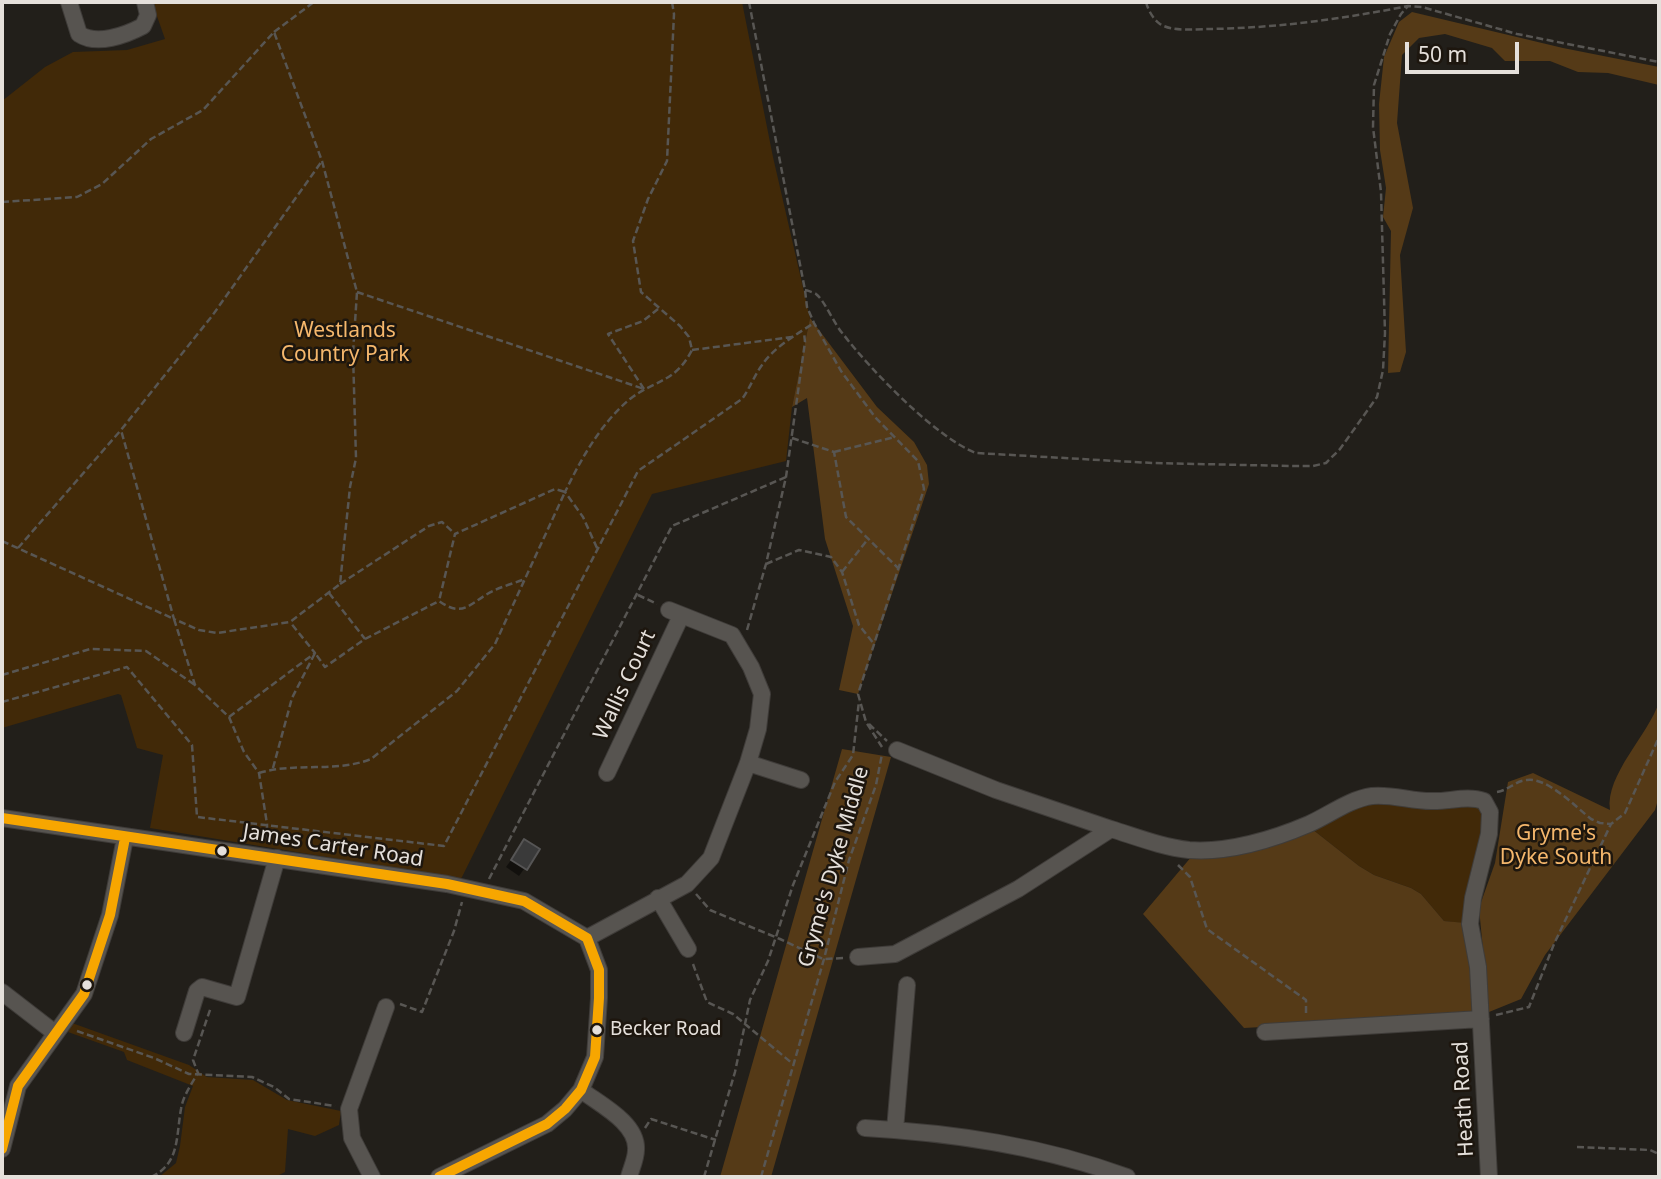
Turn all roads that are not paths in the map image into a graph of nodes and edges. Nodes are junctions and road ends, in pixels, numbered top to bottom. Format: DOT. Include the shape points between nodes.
graph roads {
  1 [pos="69,2"];
  2 [pos="145,2"];
  3 [pos="897,750"];
  4 [pos="748,763"];
  5 [pos="607,773"];
  6 [pos="801,780"];
  7 [pos="2,818"];
  8 [pos="1111,829"];
  9 [pos="125,838"];
  10 [pos="271,857"];
  11 [pos="657,898"];
  12 [pos="587,938"];
  13 [pos="688,949"];
  14 [pos="858,957"];
  15 [pos="907,985"];
  16 [pos="2,992"];
  17 [pos="386,1007"];
  18 [pos="1481,1018"];
  19 [pos="58,1028"];
  20 [pos="1265,1032"];
  21 [pos="184,1033"];
  22 [pos="581,1090"];
  23 [pos="865,1128"];
  24 [pos="895,1130"];
  25 [pos="2,1149"];
  26 [pos="1117,1176"];
  27 [pos="372,1177"];
  28 [pos="439,1177"];
  29 [pos="629,1177"];
  30 [pos="1489,1177"];
  1 -- 2 [label="street" via="79,34 101,40 143,26 148,15"];
  3 -- 8 [label="street"];
  4 -- 5 [label="street, Wallis Court" via="762,694 741,650 732,635 675,613"];
  4 -- 6 [label="street"];
  4 -- 11 [label="street" via="711,858 687,884"];
  7 -- 9 [label="street, James Carter Road"];
  8 -- 14 [label="street" via="1018,889 895,954"];
  8 -- 18 [label="street, Heath Road" via="1159,844 1215,849 1307,825 1371,796 1484,801 1490,812 1489,834 1471,924"];
  9 -- 10 [label="street, James Carter Road"];
  9 -- 19 [label="street" via="94,968 84,994"];
  10 -- 12 [label="street, James Carter Road" via="524,901"];
  10 -- 21 [label="street" via="237,997 202,987"];
  11 -- 12 [label="street"];
  11 -- 13 [label="street"];
  12 -- 22 [label="street" via="599,970 599,998 595,1057"];
  15 -- 24 [label="street"];
  16 -- 19 [label="street"];
  17 -- 27 [label="street" via="349,1108 352,1138"];
  18 -- 20 [label="street"];
  18 -- 30 [label="street, Heath Road"];
  19 -- 25 [label="street" via="18,1086"];
  22 -- 28 [label="street" via="547,1125"];
  22 -- 29 [label="street" via="625,1124 637,1149"];
  23 -- 24 [label="street"];
  24 -- 26 [label="street" via="1046,1152"];
}
